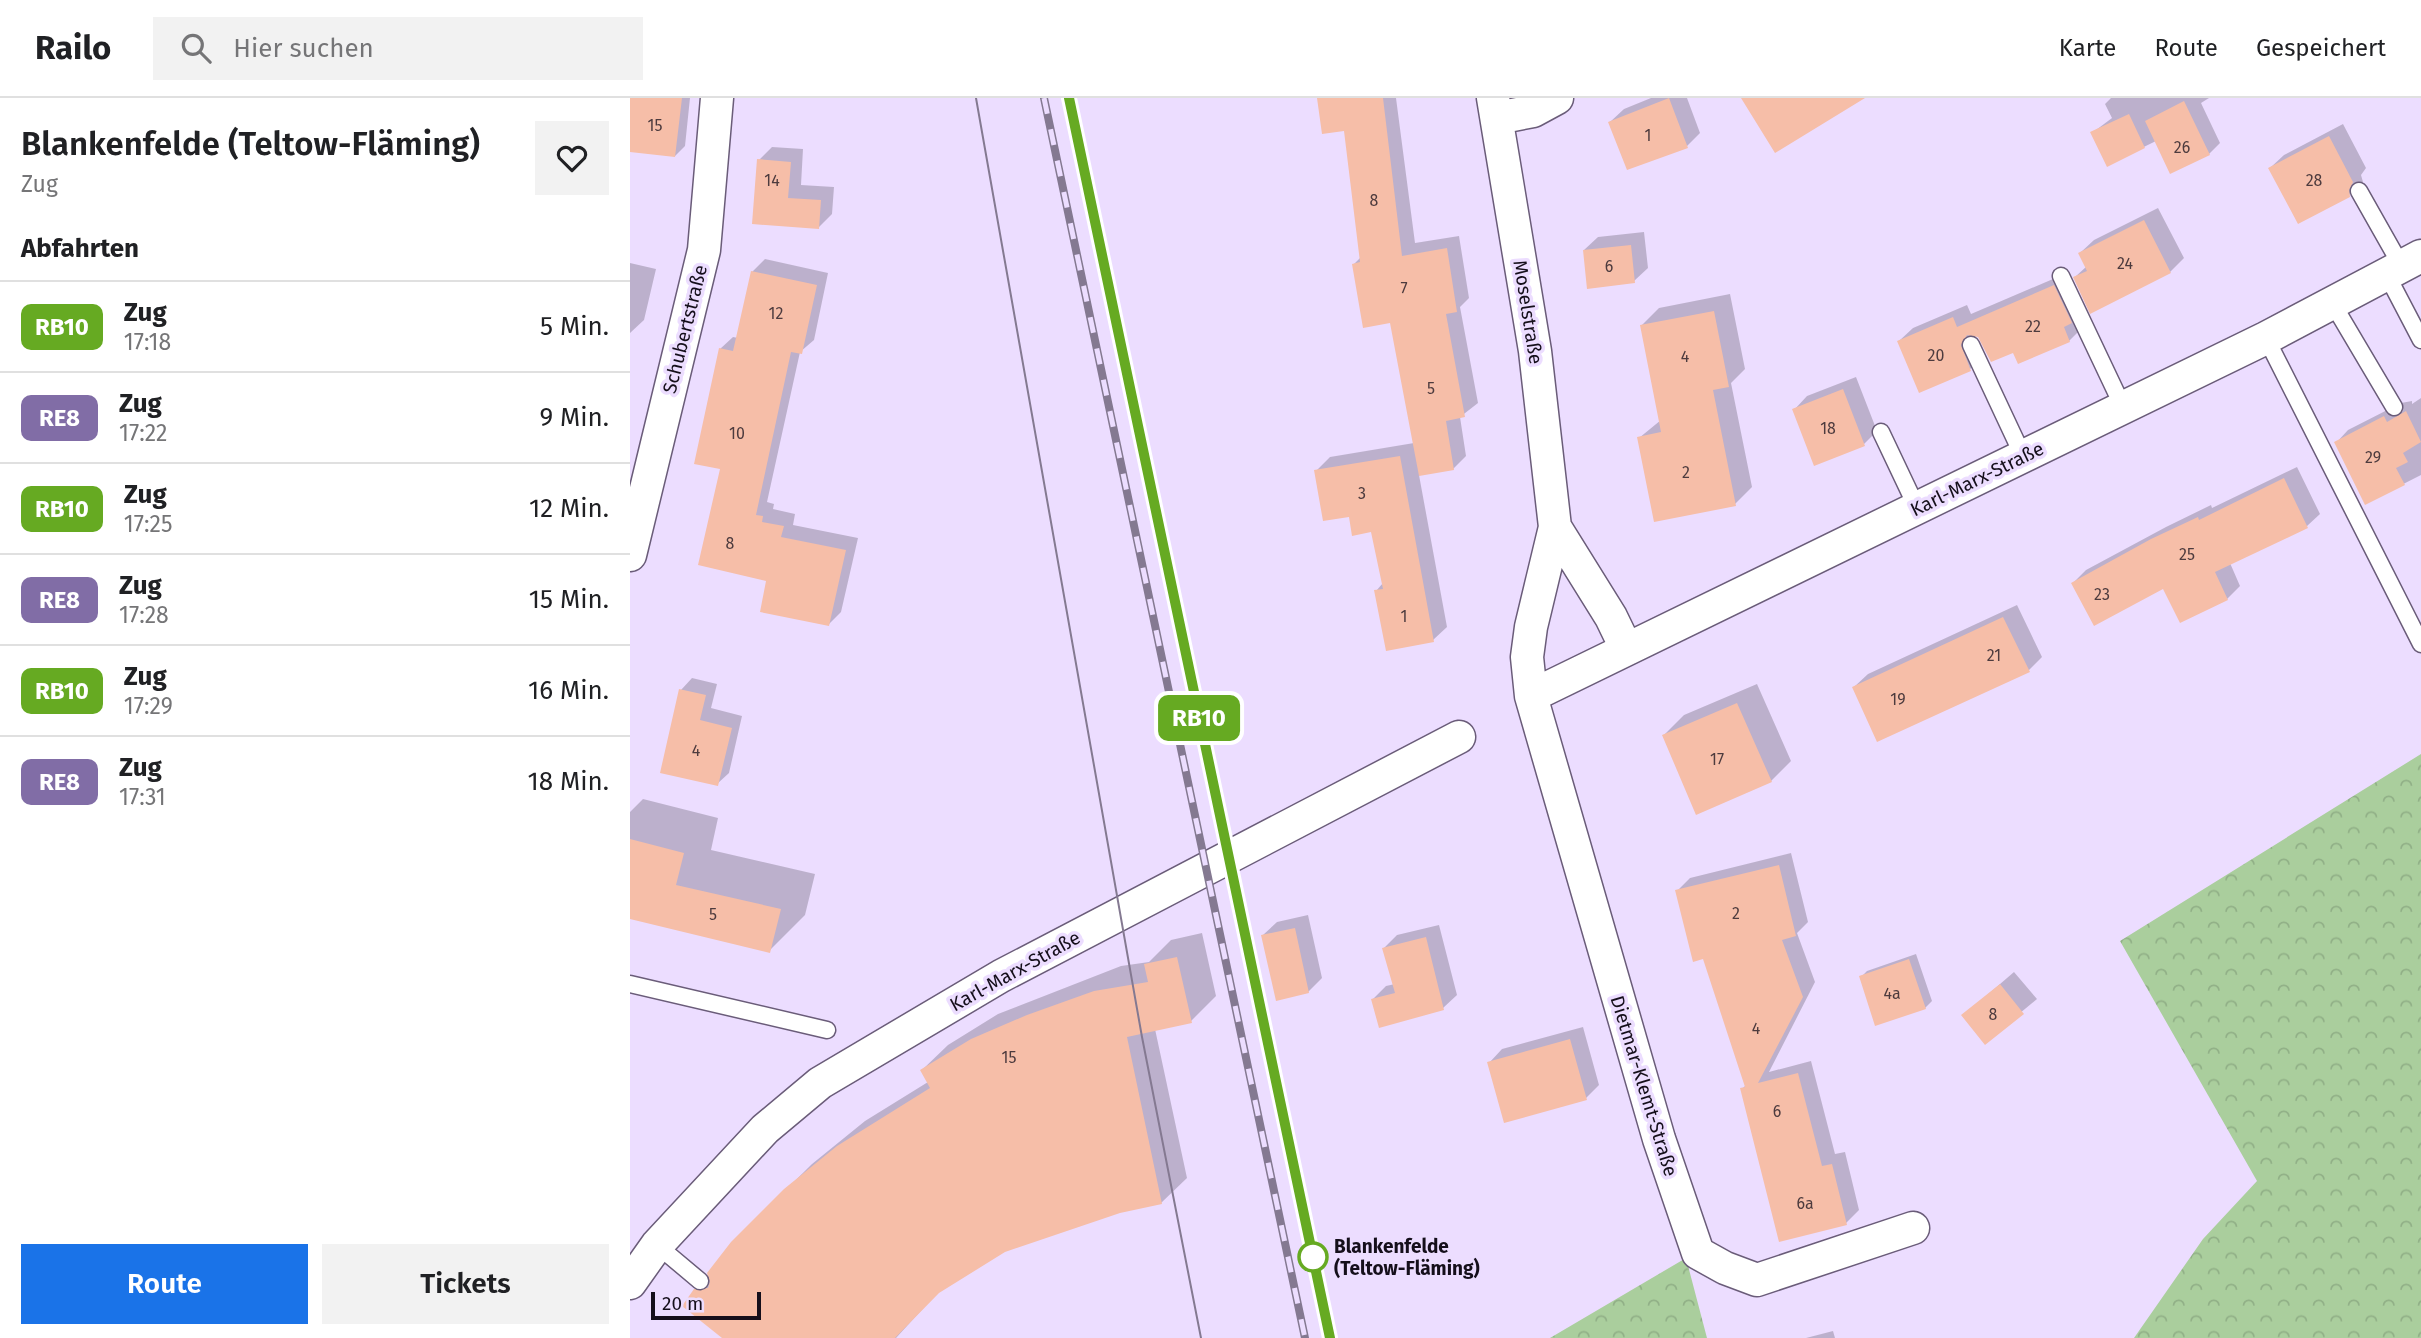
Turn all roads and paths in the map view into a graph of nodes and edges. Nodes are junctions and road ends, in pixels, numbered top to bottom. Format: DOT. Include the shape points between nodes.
graph roads {
  1 [pos="717,98"];
  2 [pos="1557,98"];
  3 [pos="1495,108"];
  4 [pos="2359,191"];
  5 [pos="2403,266"];
  6 [pos="2061,276"];
  7 [pos="2333,304"];
  8 [pos="2266,338"];
  9 [pos="2421,340"];
  10 [pos="1971,345"];
  11 [pos="2394,407"];
  12 [pos="2123,408"];
  13 [pos="1881,432"];
  14 [pos="2023,456"];
  15 [pos="1917,508"];
  16 [pos="1555,527"];
  17 [pos="630,555"];
  18 [pos="2421,645"];
  19 [pos="1626,648"];
  20 [pos="1531,696"];
  21 [pos="1459,737"];
  22 [pos="630,984"];
  23 [pos="827,1030"];
  24 [pos="1913,1228"];
  25 [pos="657,1245"];
  26 [pos="700,1281"];
  27 [pos="630,1283"];
  1 -- 17 [label="street, Schubertstraße" via="704,250"];
  2 -- 3 [label="street" via="1533,111"];
  3 -- 16 [label="street, Moselstraße" via="1535,351"];
  4 -- 5 [label="lane"];
  5 -- 7 [label="street, Karl-Marx-Straße"];
  5 -- 9 [label="lane"];
  6 -- 12 [label="lane"];
  7 -- 8 [label="street, Karl-Marx-Straße"];
  7 -- 11 [label="lane"];
  8 -- 12 [label="street, Karl-Marx-Straße"];
  8 -- 18 [label="lane"];
  10 -- 14 [label="lane"];
  12 -- 14 [label="street, Karl-Marx-Straße"];
  13 -- 15 [label="lane"];
  14 -- 15 [label="street, Karl-Marx-Straße"];
  15 -- 19 [label="street, Karl-Marx-Straße"];
  16 -- 19 [label="street, Moselstraße"];
  16 -- 20 [label="street, Moselstraße" via="1531,627 1527,657"];
  19 -- 20 [label="street, Karl-Marx-Straße"];
  20 -- 24 [label="street, Dietmar-Klemt-Straße" via="1659,1139 1698,1253 1757,1280"];
  21 -- 25 [label="street, Karl-Marx-Straße" via="1001,976 820,1083 765,1129"];
  22 -- 23 [label="lane"];
  25 -- 26 [label="lane"];
  25 -- 27 [label="street, Karl-Marx-Straße"];
}
